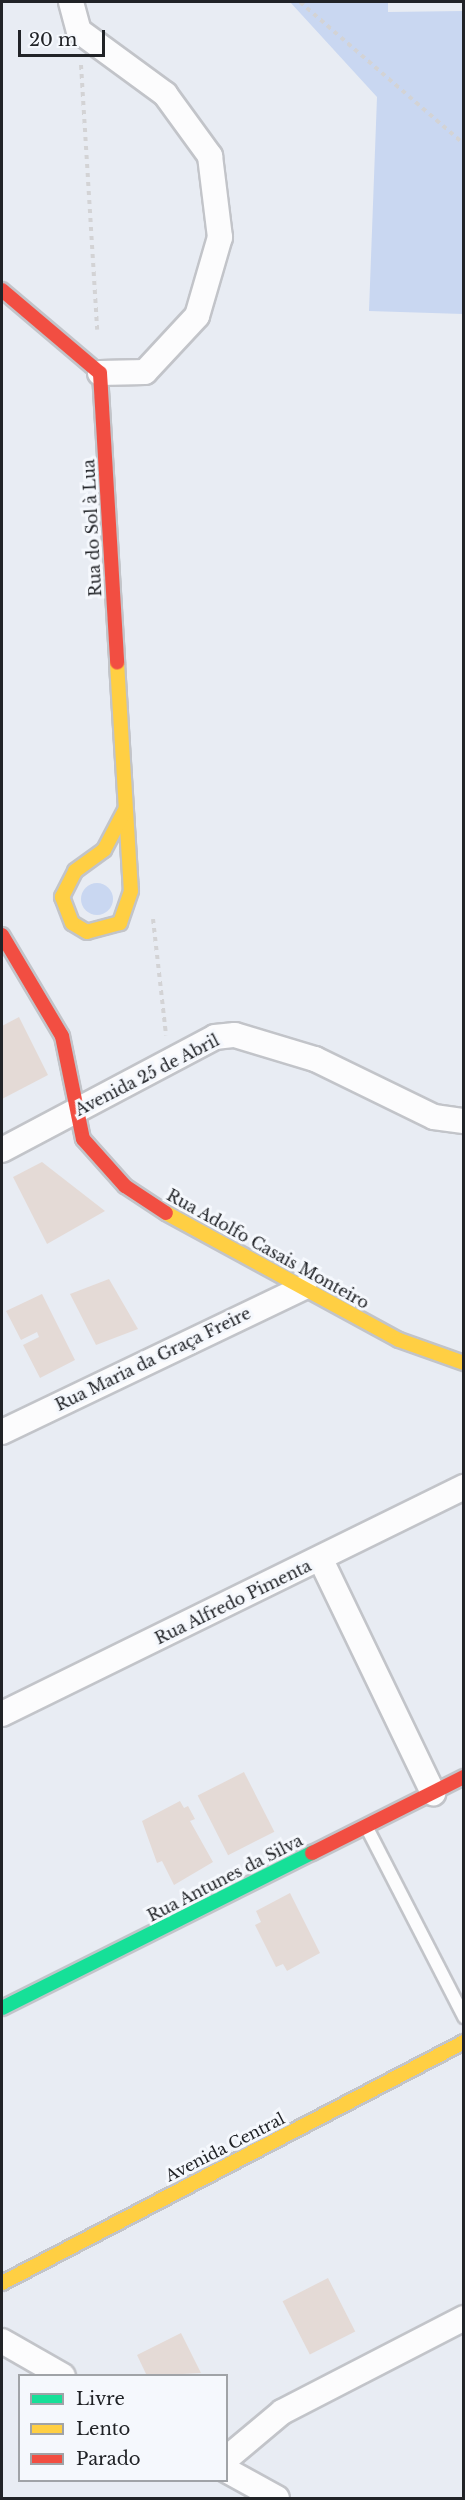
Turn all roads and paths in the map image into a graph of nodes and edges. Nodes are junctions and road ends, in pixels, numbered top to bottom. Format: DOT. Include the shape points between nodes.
graph roads {
  1 [pos="71,2"];
  2 [pos="300,2"];
  3 [pos="79,31"];
  4 [pos="464,144"];
  5 [pos="2,290"];
  6 [pos="100,373"];
  7 [pos="125,810"];
  8 [pos="129,907"];
  9 [pos="2,935"];
  10 [pos="168,1062"];
  11 [pos="77,1110"];
  12 [pos="464,1121"];
  13 [pos="2,1150"];
  14 [pos="303,1287"];
  15 [pos="464,1363"];
  16 [pos="2,1432"];
  17 [pos="464,1487"];
  18 [pos="321,1560"];
  19 [pos="3,1709"];
  20 [pos="464,1777"];
  21 [pos="433,1793"];
  22 [pos="366,1826"];
  23 [pos="2,2008"];
  24 [pos="464,2017"];
  25 [pos="464,2042"];
  26 [pos="2,2283"];
  27 [pos="464,2318"];
  28 [pos="2,2341"];
  29 [pos="60,2374"];
  30 [pos="228,2457"];
  31 [pos="228,2471"];
  32 [pos="277,2499"];
  1 -- 3 [label="street"];
  2 -- 4 [label="path"];
  3 -- 6 [label="path"];
  3 -- 6 [label="street" via="165,94 210,156 220,237 197,316 146,372"];
  5 -- 6 [label="street"];
  6 -- 7 [label="street, Rua do Sol à Lua"];
  7 -- 8 [label="street, Rua do Sol à Lua"];
  7 -- 8 [label="street" via="104,850 75,871 62,897 72,923 87,932 112,928"];
  8 -- 10 [label="path" via="157,921"];
  9 -- 11 [label="street, Rua Adolfo Casais Monteiro" via="62,1036"];
  10 -- 11 [label="street, Avenida 25 de Abril"];
  10 -- 12 [label="street, Avenida 25 de Abril" via="215,1037 253,1037 315,1059 434,1117"];
  11 -- 13 [label="street, Avenida 25 de Abril"];
  11 -- 14 [label="street, Rua Adolfo Casais Monteiro" via="83,1140 93,1156 125,1186 176,1220"];
  14 -- 15 [label="street, Rua Adolfo Casais Monteiro" via="399,1340"];
  14 -- 16 [label="street, Rua Maria da Graça Freire"];
  17 -- 18 [label="street, Rua Alfredo Pimenta"];
  18 -- 19 [label="street, Rua Alfredo Pimenta"];
  18 -- 21 [label="street"];
  20 -- 21 [label="street, Rua Antunes da Silva"];
  21 -- 22 [label="street, Rua Antunes da Silva"];
  22 -- 23 [label="street, Rua Antunes da Silva"];
  22 -- 24 [label="lane"];
  25 -- 26 [label="street, Avenida Central"];
  27 -- 30 [label="street" via="282,2412"];
  28 -- 29 [label="street"];
  31 -- 32 [label="street"];
}
